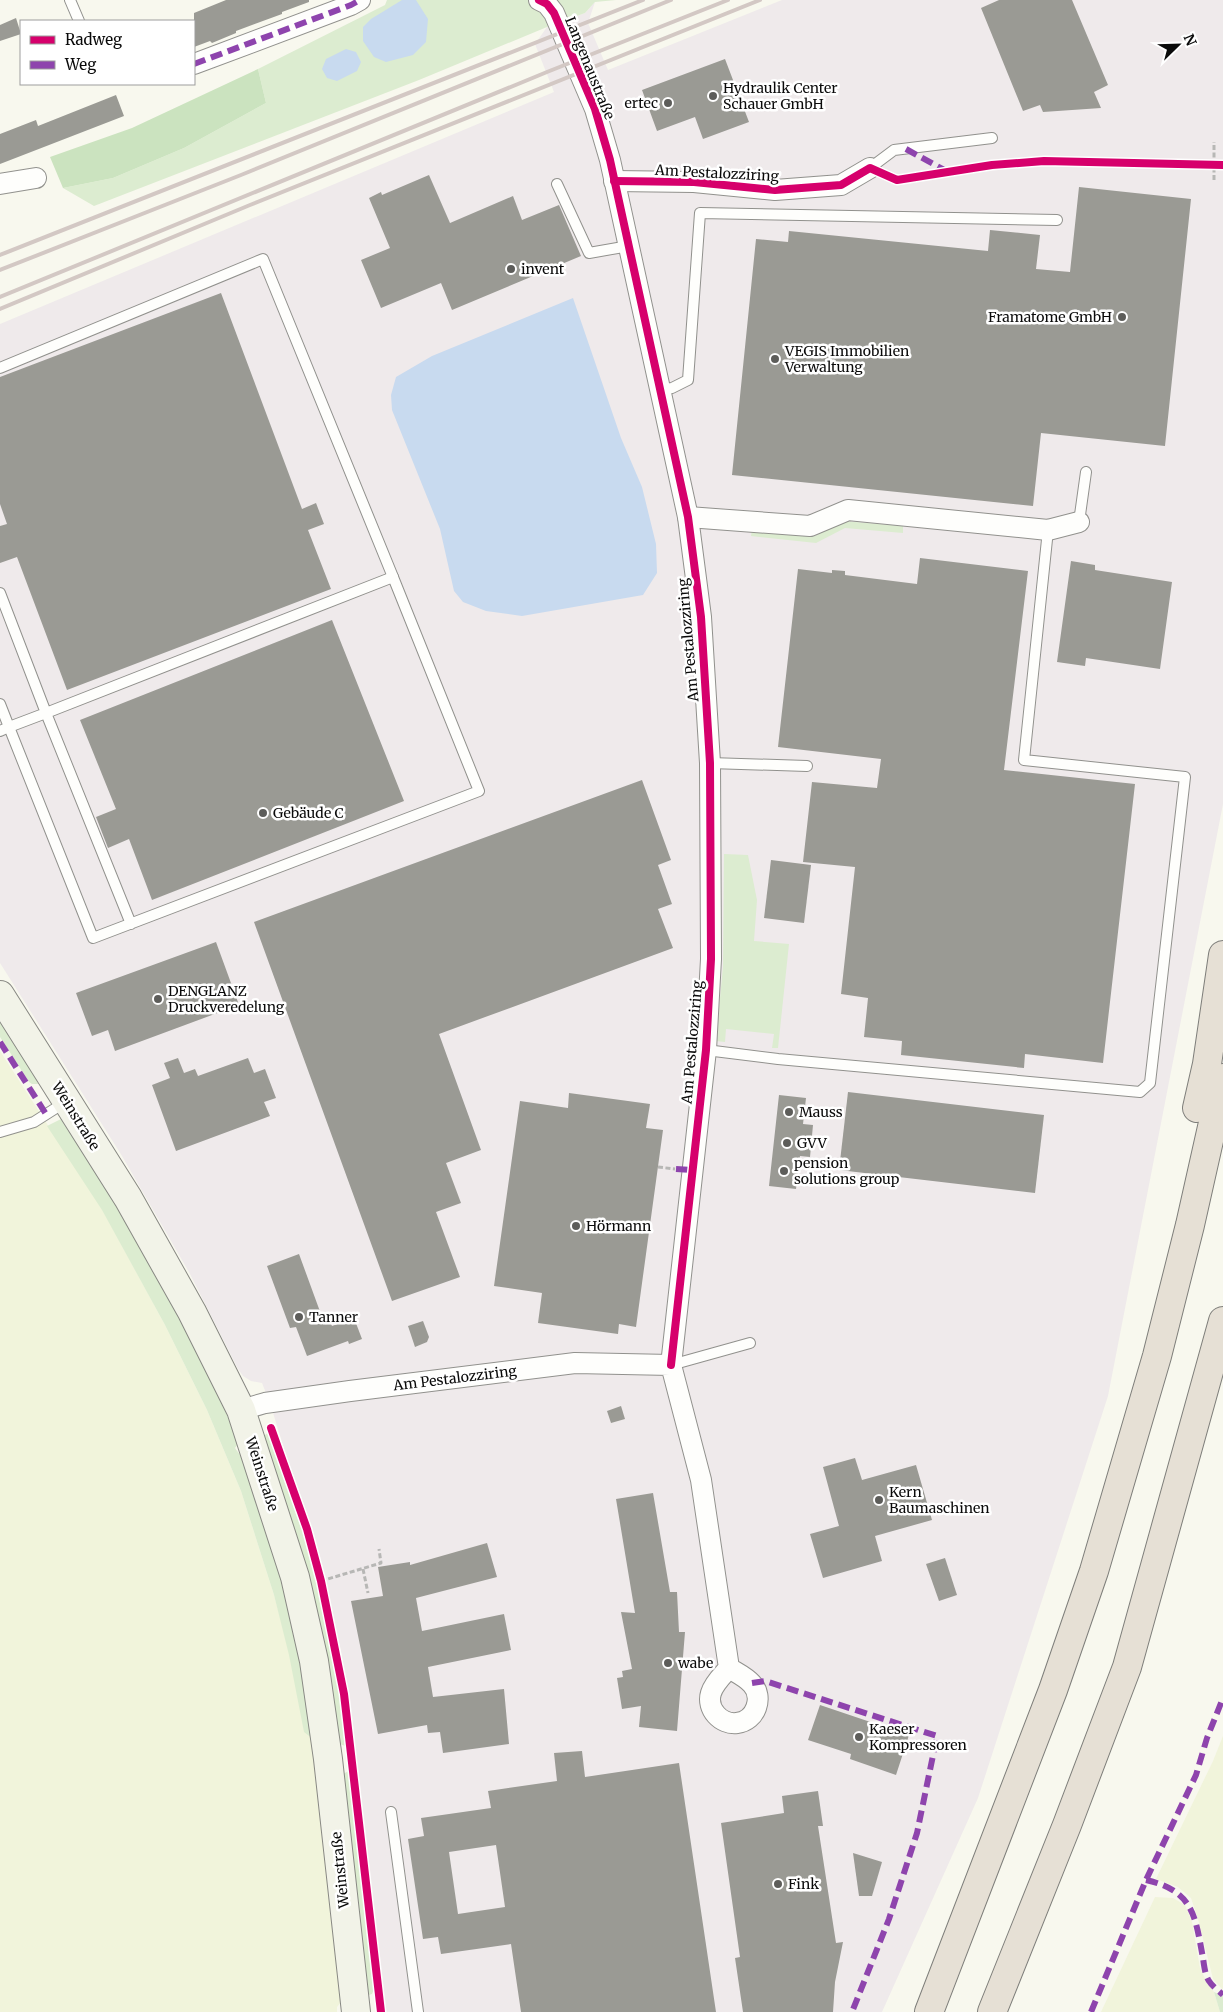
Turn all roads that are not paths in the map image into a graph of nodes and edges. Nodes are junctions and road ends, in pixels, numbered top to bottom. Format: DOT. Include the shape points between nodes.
graph roads {
  1 [pos="70,0"];
  2 [pos="360,0"];
  3 [pos="539,0"];
  4 [pos="79,20"];
  5 [pos="195,64"];
  6 [pos="992,138"];
  7 [pos="870,168"];
  8 [pos="36,178"];
  9 [pos="614,181"];
  10 [pos="0,184"];
  11 [pos="557,184"];
  12 [pos="1057,220"];
  13 [pos="629,246"];
  14 [pos="0,368"];
  15 [pos="661,390"];
  16 [pos="1086,472"];
  17 [pos="688,517"];
  18 [pos="1078,522"];
  19 [pos="1048,530"];
  20 [pos="393,577"];
  21 [pos="0,593"];
  22 [pos="0,704"];
  23 [pos="46,713"];
  24 [pos="4,729"];
  25 [pos="710,763"];
  26 [pos="807,766"];
  27 [pos="131,924"];
  28 [pos="1223,955"];
  29 [pos="0,996"];
  30 [pos="706,1050"];
  31 [pos="1223,1078"];
  32 [pos="67,1101"];
  33 [pos="0,1132"];
  34 [pos="1223,1321"];
  35 [pos="750,1343"];
  36 [pos="1157,1356"];
  37 [pos="671,1365"];
  38 [pos="241,1410"];
  39 [pos="729,1668"];
  40 [pos="391,1812"];
  41 [pos="356,2012"];
  42 [pos="418,2012"];
  43 [pos="929,2012"];
  44 [pos="992,2012"];
  1 -- 4 [label="lane"];
  2 -- 5 [label="street"];
  3 -- 9 [label="street, Langenaustraße" via="554,13 595,109"];
  6 -- 7 [label="lane" via="894,150"];
  7 -- 9 [label="street, Am Pestalozziring" via="841,185 775,190 694,182"];
  8 -- 10 [label="street"];
  9 -- 13 [label="street, Am Pestalozziring"];
  11 -- 13 [label="lane" via="589,253"];
  12 -- 15 [label="lane" via="700,213 688,380"];
  13 -- 15 [label="street, Am Pestalozziring"];
  14 -- 20 [label="lane" via="262,259"];
  15 -- 17 [label="street, Am Pestalozziring"];
  16 -- 18 [label="lane"];
  17 -- 19 [label="street" via="810,526 848,510"];
  17 -- 25 [label="street, Am Pestalozziring" via="701,617"];
  18 -- 19 [label="street"];
  19 -- 30 [label="lane" via="1024,760 1185,777 1150,1083 1140,1092"];
  20 -- 23 [label="lane"];
  20 -- 27 [label="lane" via="479,791"];
  21 -- 23 [label="lane"];
  22 -- 24 [label="lane"];
  23 -- 24 [label="lane"];
  23 -- 27 [label="lane"];
  24 -- 27 [label="lane" via="93,938"];
  25 -- 26 [label="lane"];
  25 -- 30 [label="street, Am Pestalozziring" via="711,959"];
  28 -- 36 [label="highway" via="1207,1064 1169,1236 1159,1306"];
  29 -- 32 [label="main road, Weinstraße"];
  30 -- 37 [label="street, Am Pestalozziring"];
  31 -- 36 [label="highway"];
  32 -- 33 [label="lane" via="34,1122"];
  32 -- 38 [label="main road, Weinstraße" via="128,1198 192,1312"];
  34 -- 44 [label="highway" via="1127,1667"];
  35 -- 37 [label="lane"];
  36 -- 43 [label="highway" via="1094,1571 1056,1681"];
  37 -- 38 [label="street, Am Pestalozziring" via="575,1363 265,1403"];
  37 -- 39 [label="street, Am Pestalozziring" via="702,1480"];
  38 -- 41 [label="main road, Weinstraße" via="295,1577 314,1660"];
  40 -- 42 [label="lane"];
}
